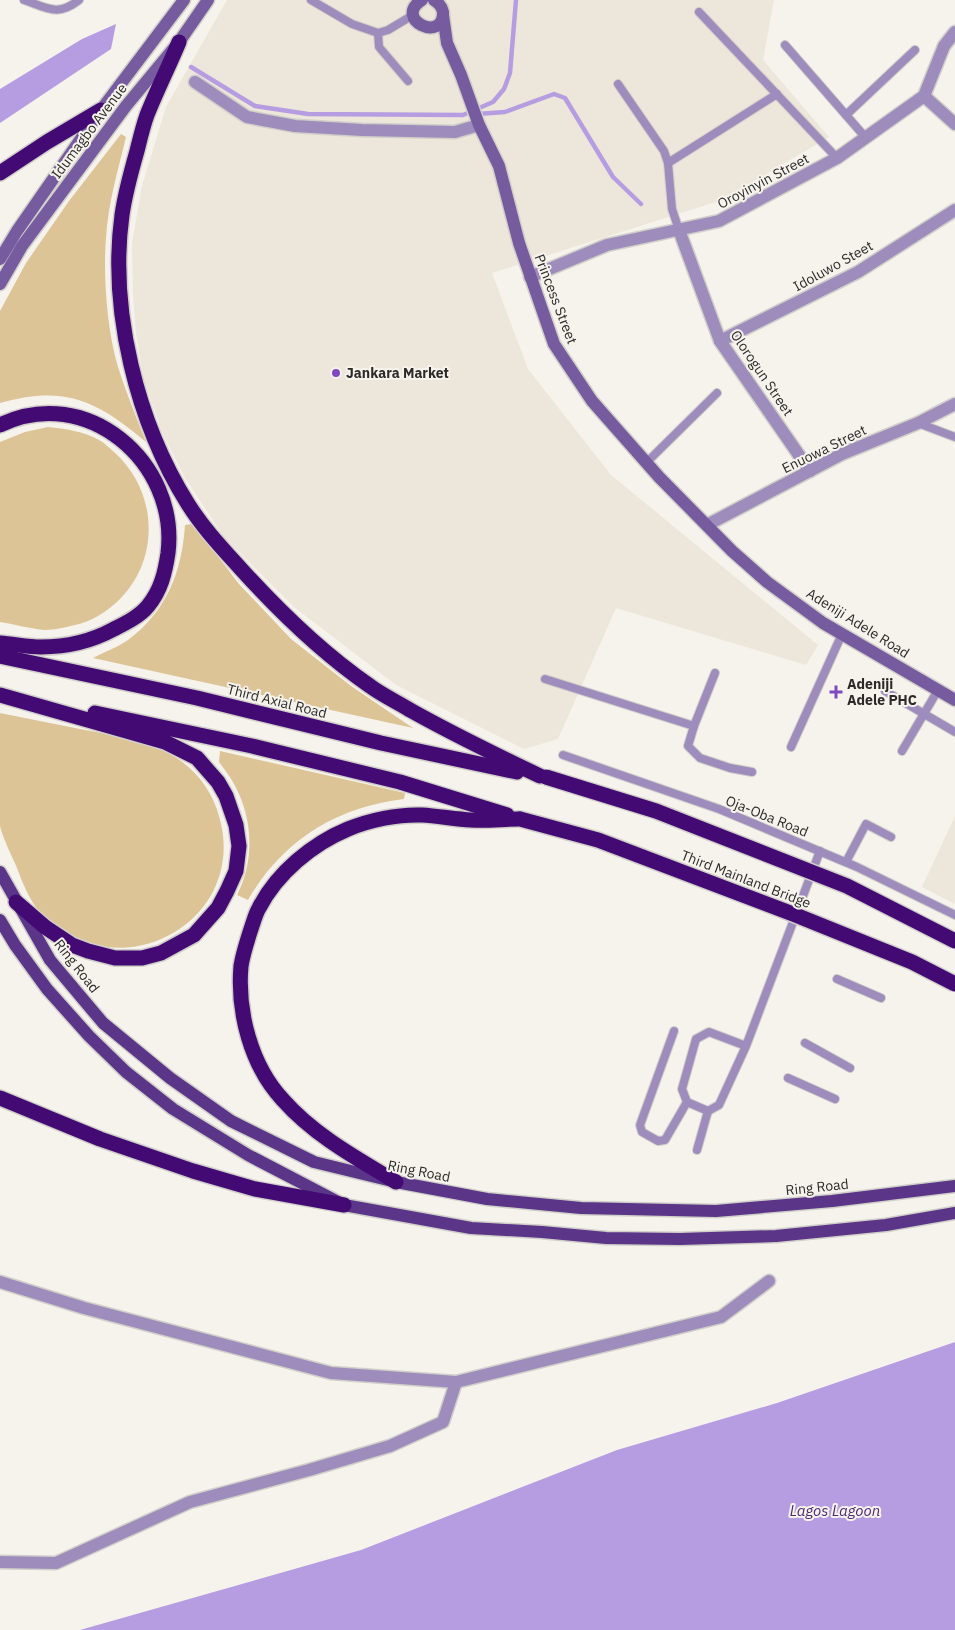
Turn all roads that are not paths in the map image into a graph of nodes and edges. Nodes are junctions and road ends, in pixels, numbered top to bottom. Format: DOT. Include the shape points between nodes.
graph roads {
  1 [pos="24,0"];
  2 [pos="79,0"];
  3 [pos="184,0"];
  4 [pos="208,0"];
  5 [pos="311,0"];
  6 [pos="434,0"];
  7 [pos="416,4"];
  8 [pos="699,12"];
  9 [pos="443,15"];
  10 [pos="426,28"];
  11 [pos="955,32"];
  12 [pos="378,33"];
  13 [pos="179,42"];
  14 [pos="447,43"];
  15 [pos="785,45"];
  16 [pos="915,50"];
  17 [pos="408,81"];
  18 [pos="195,82"];
  19 [pos="618,84"];
  20 [pos="777,94"];
  21 [pos="924,96"];
  22 [pos="102,110"];
  23 [pos="846,115"];
  24 [pos="955,124"];
  25 [pos="479,125"];
  26 [pos="866,138"];
  27 [pos="837,158"];
  28 [pos="668,163"];
  29 [pos="0,173"];
  30 [pos="955,210"];
  31 [pos="679,230"];
  32 [pos="0,258"];
  33 [pos="530,277"];
  34 [pos="0,284"];
  35 [pos="720,341"];
  36 [pos="717,393"];
  37 [pos="955,404"];
  38 [pos="918,423"];
  39 [pos="0,425"];
  40 [pos="955,437"];
  41 [pos="646,464"];
  42 [pos="810,471"];
  43 [pos="707,525"];
  44 [pos="842,634"];
  45 [pos="0,643"];
  46 [pos="0,656"];
  47 [pos="714,673"];
  48 [pos="545,679"];
  49 [pos="938,690"];
  50 [pos="884,691"];
  51 [pos="0,694"];
  52 [pos="955,700"];
  53 [pos="924,714"];
  54 [pos="694,726"];
  55 [pos="955,732"];
  56 [pos="792,747"];
  57 [pos="902,751"];
  58 [pos="563,755"];
  59 [pos="752,772"];
  60 [pos="543,777"];
  61 [pos="520,819"];
  62 [pos="891,837"];
  63 [pos="820,851"];
  64 [pos="846,862"];
  65 [pos="0,872"];
  66 [pos="16,902"];
  67 [pos="955,915"];
  68 [pos="0,920"];
  69 [pos="955,942"];
  70 [pos="837,979"];
  71 [pos="955,984"];
  72 [pos="881,998"];
  73 [pos="674,1031"];
  74 [pos="805,1043"];
  75 [pos="746,1046"];
  76 [pos="850,1068"];
  77 [pos="788,1078"];
  78 [pos="0,1098"];
  79 [pos="835,1099"];
  80 [pos="687,1102"];
  81 [pos="708,1111"];
  82 [pos="697,1150"];
  83 [pos="396,1182"];
  84 [pos="955,1186"];
  85 [pos="344,1205"];
  86 [pos="955,1213"];
  87 [pos="769,1281"];
  88 [pos="0,1282"];
  89 [pos="456,1382"];
  90 [pos="0,1562"];
  1 -- 2 [label="lane" via="56,11"];
  3 -- 22 [label="street, Idumagbo Avenue"];
  4 -- 13 [label="street, Idumagbo Avenue"];
  5 -- 12 [label="lane" via="352,24"];
  6 -- 9 [label="street" via="442,8"];
  7 -- 10 [label="street" via="415,21"];
  7 -- 12 [label="lane" via="388,30"];
  8 -- 20 [label="lane"];
  9 -- 10 [label="street" via="434,27"];
  9 -- 14 [label="street, Princess Street"];
  10 -- 14 [label="street"];
  11 -- 21 [label="street" via="944,46"];
  12 -- 17 [label="lane" via="379,47"];
  13 -- 34 [label="street, Idumagbo Avenue" via="126,106 22,246"];
  13 -- 60 [label="highway" via="146,117 122,215 120,251 120,296 125,339 136,388 168,469 210,536 279,610 337,662 371,687 448,731"];
  14 -- 25 [label="street, Princess Street"];
  15 -- 23 [label="lane"];
  16 -- 23 [label="lane"];
  18 -- 25 [label="street" via="247,117 295,126 455,132"];
  19 -- 28 [label="lane" via="651,130"];
  20 -- 27 [label="lane"];
  20 -- 28 [label="lane"];
  21 -- 24 [label="street"];
  21 -- 26 [label="street, Oroyinyin Street"];
  22 -- 29 [label="highway"];
  22 -- 32 [label="street, Idumagbo Avenue"];
  23 -- 26 [label="lane"];
  25 -- 33 [label="street, Princess Street" via="499,166"];
  26 -- 27 [label="street, Oroyinyin Street"];
  27 -- 31 [label="street, Oroyinyin Street" via="719,221"];
  28 -- 31 [label="lane" via="672,209"];
  30 -- 35 [label="street, Idoluwo Steet" via="858,272"];
  31 -- 33 [label="street, Oroyinyin Street" via="608,245"];
  31 -- 35 [label="street, Olorogun Street"];
  33 -- 41 [label="street, Princess Street" via="554,344 592,400"];
  35 -- 42 [label="street, Olorogun Street"];
  36 -- 41 [label="lane"];
  37 -- 38 [label="street, Enuowa Street"];
  38 -- 40 [label="lane"];
  38 -- 42 [label="street, Enuowa Street" via="842,454"];
  39 -- 45 [label="highway" via="14,418 46,413 76,417 102,426 126,443 144,462 157,485 168,521 169,545 165,574 158,590 148,606 129,622 102,636 74,644 41,647"];
  41 -- 43 [label="street, Princess Street"];
  42 -- 43 [label="street, Enuowa Street"];
  43 -- 44 [label="street, Adeniji Adele Road" via="767,582"];
  44 -- 49 [label="street, Adeniji Adele Road"];
  44 -- 56 [label="lane"];
  46 -- 60 [label="highway, Third Axial Road"];
  47 -- 54 [label="lane"];
  48 -- 54 [label="lane"];
  49 -- 52 [label="street, Adeniji Adele Road"];
  49 -- 53 [label="lane"];
  50 -- 53 [label="lane"];
  51 -- 61 [label="highway" via="252,746 400,782"];
  51 -- 66 [label="highway" via="165,742 197,758 218,782 229,804 239,846 236,871 218,908 194,935 161,953 142,958 115,958 72,945"];
  53 -- 55 [label="lane"];
  53 -- 57 [label="lane"];
  54 -- 59 [label="lane" via="688,746 700,758"];
  58 -- 63 [label="lane, Oja-Oba Road" via="719,809"];
  60 -- 69 [label="highway, bridge" via="656,811 838,883"];
  61 -- 71 [label="highway, Third Mainland Bridge, bridge" via="607,843 912,962"];
  61 -- 83 [label="highway" via="472,820 420,815 380,819 347,829 292,865 258,908 242,965 241,991 243,1019 258,1063 282,1100 310,1126"];
  62 -- 64 [label="lane" via="866,824"];
  63 -- 64 [label="lane, Oja-Oba Road"];
  63 -- 75 [label="lane"];
  64 -- 67 [label="lane, Oja-Oba Road"];
  65 -- 66 [label="main road, Ring Road"];
  66 -- 83 [label="main road, Ring Road" via="50,960 103,1022 170,1078 231,1121 314,1162"];
  68 -- 85 [label="main road" via="48,989 126,1072 173,1109 248,1156"];
  70 -- 72 [label="lane"];
  73 -- 80 [label="lane" via="640,1125 642,1132 658,1141 665,1140"];
  74 -- 76 [label="lane"];
  75 -- 80 [label="lane" via="709,1032 696,1039 682,1089"];
  75 -- 81 [label="lane" via="719,1105"];
  77 -- 79 [label="lane"];
  78 -- 85 [label="highway" via="100,1139 193,1171 255,1189"];
  80 -- 81 [label="lane"];
  81 -- 82 [label="lane"];
  83 -- 84 [label="main road, Ring Road" via="487,1199 572,1207 716,1211"];
  85 -- 86 [label="main road" via="471,1228 680,1239 776,1236 886,1225"];
  87 -- 89 [label="street" via="721,1317"];
  88 -- 89 [label="street" via="84,1308 331,1373"];
  89 -- 90 [label="street" via="443,1422 390,1446 190,1502 56,1563"];
}
